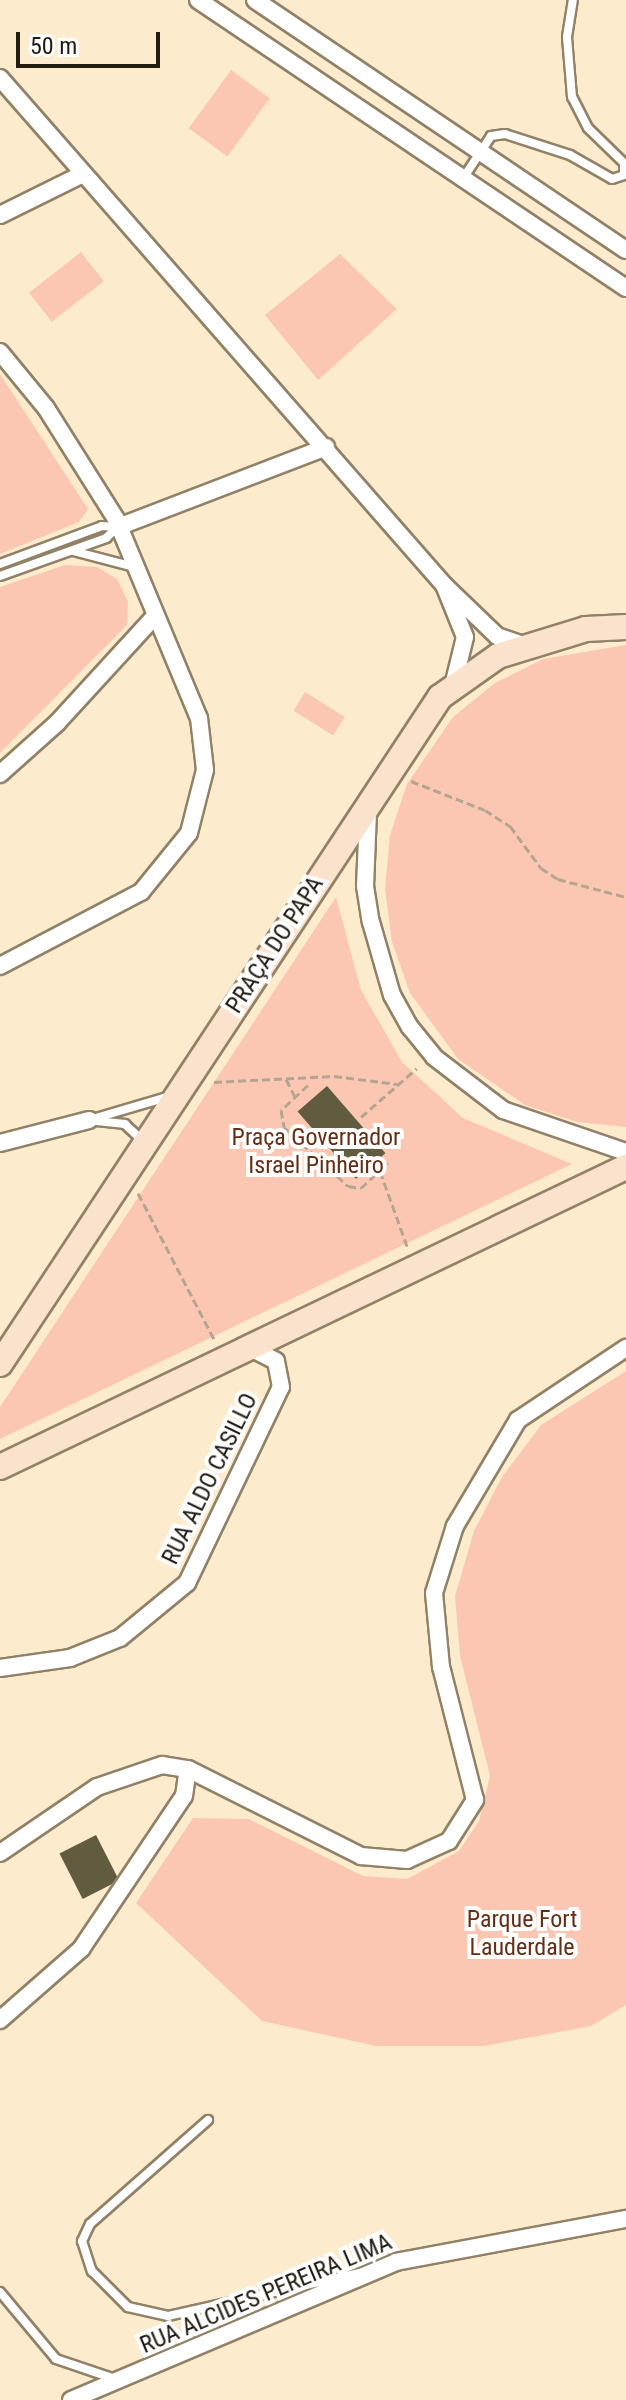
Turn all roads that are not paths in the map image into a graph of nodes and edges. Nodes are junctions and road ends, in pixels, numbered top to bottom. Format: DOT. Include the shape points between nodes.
graph roads {
  1 [pos="198,0"];
  2 [pos="255,0"];
  3 [pos="573,0"];
  4 [pos="0,78"];
  5 [pos="479,152"];
  6 [pos="83,174"];
  7 [pos="464,177"];
  8 [pos="0,215"];
  9 [pos="626,250"];
  10 [pos="626,288"];
  11 [pos="0,352"];
  12 [pos="326,447"];
  13 [pos="118,527"];
  14 [pos="73,551"];
  15 [pos="0,564"];
  16 [pos="134,567"];
  17 [pos="0,576"];
  18 [pos="444,585"];
  19 [pos="154,617"];
  20 [pos="626,627"];
  21 [pos="526,646"];
  22 [pos="454,682"];
  23 [pos="0,774"];
  24 [pos="370,798"];
  25 [pos="0,966"];
  26 [pos="182,1089"];
  27 [pos="89,1120"];
  28 [pos="0,1143"];
  29 [pos="145,1144"];
  30 [pos="626,1152"];
  31 [pos="626,1167"];
  32 [pos="249,1347"];
  33 [pos="626,1348"];
  34 [pos="0,1364"];
  35 [pos="0,1467"];
  36 [pos="0,1668"];
  37 [pos="188,1769"];
  38 [pos="0,1853"];
  39 [pos="0,2020"];
  40 [pos="208,2120"];
  41 [pos="626,2219"];
  42 [pos="368,2273"];
  43 [pos="0,2292"];
  44 [pos="124,2381"];
  45 [pos="71,2400"];
  1 -- 7 [label="street"];
  2 -- 5 [label="street"];
  3 -- 5 [label="lane" via="567,37 572,97 588,128 624,163 624,175 612,179 570,155 505,134 491,136"];
  4 -- 6 [label="street"];
  5 -- 7 [label="lane"];
  5 -- 9 [label="street"];
  6 -- 8 [label="street"];
  6 -- 12 [label="street"];
  7 -- 10 [label="street"];
  11 -- 13 [label="street" via="46,408"];
  12 -- 13 [label="street"];
  12 -- 18 [label="street"];
  13 -- 14 [label="lane"];
  13 -- 15 [label="lane" via="102,526"];
  13 -- 16 [label="street"];
  14 -- 16 [label="lane"];
  14 -- 17 [label="lane"];
  16 -- 19 [label="street"];
  18 -- 21 [label="street" via="497,636"];
  18 -- 22 [label="street" via="465,637"];
  19 -- 23 [label="street" via="57,723"];
  19 -- 25 [label="street" via="199,718 205,770 189,833 141,892"];
  20 -- 21 [label="street, PRAÇA DO PAPA" via="586,629"];
  21 -- 22 [label="street, PRAÇA DO PAPA"];
  22 -- 24 [label="street, PRAÇA DO PAPA"];
  24 -- 26 [label="street, PRAÇA DO PAPA"];
  24 -- 30 [label="street" via="369,910 380,963 410,1027 434,1057 503,1110"];
  26 -- 27 [label="lane"];
  26 -- 29 [label="street, PRAÇA DO PAPA"];
  27 -- 28 [label="street"];
  27 -- 29 [label="lane" via="125,1124"];
  29 -- 34 [label="street, PRAÇA DO PAPA"];
  31 -- 32 [label="street"];
  32 -- 35 [label="street"];
  32 -- 36 [label="street, RUA ALDO CASILLO" via="276,1361 281,1387 187,1583 120,1638 70,1658"];
  33 -- 37 [label="street" via="518,1420 455,1526 434,1593 441,1667 475,1800 449,1841 407,1860 361,1856"];
  37 -- 38 [label="street" via="162,1765 97,1787"];
  37 -- 39 [label="street" via="184,1796 81,1949"];
  40 -- 42 [label="lane" via="90,2224 82,2241 92,2271 128,2307 168,2316"];
  41 -- 42 [label="street, RUA ALCIDES PEREIRA LIMA" via="396,2262"];
  42 -- 44 [label="street, RUA ALCIDES PEREIRA LIMA"];
  43 -- 44 [label="lane" via="56,2359"];
  44 -- 45 [label="street, RUA ALCIDES PEREIRA LIMA"];
}
